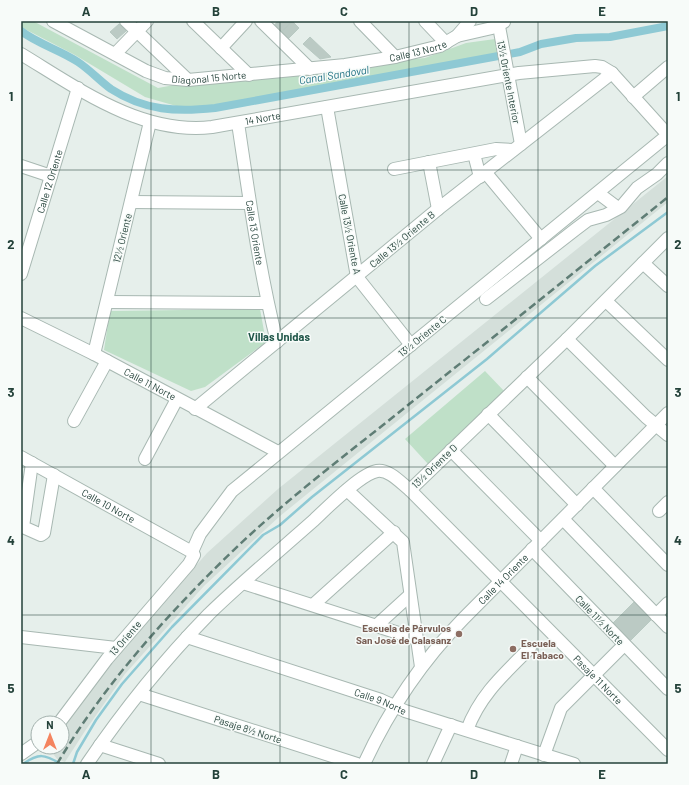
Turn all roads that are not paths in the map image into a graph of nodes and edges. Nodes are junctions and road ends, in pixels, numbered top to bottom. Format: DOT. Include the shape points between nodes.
graph roads {
  1 [pos="53,21"];
  2 [pos="63,21"];
  3 [pos="126,21"];
  4 [pos="147,21"];
  5 [pos="193,21"];
  6 [pos="246,21"];
  7 [pos="261,21"];
  8 [pos="360,21"];
  9 [pos="425,21"];
  10 [pos="470,21"];
  11 [pos="501,22"];
  12 [pos="137,31"];
  13 [pos="77,33"];
  14 [pos="457,36"];
  15 [pos="446,43"];
  16 [pos="221,48"];
  17 [pos="21,54"];
  18 [pos="115,54"];
  19 [pos="395,57"];
  20 [pos="668,67"];
  21 [pos="310,69"];
  22 [pos="612,73"];
  23 [pos="514,74"];
  24 [pos="249,75"];
  25 [pos="188,80"];
  26 [pos="78,88"];
  27 [pos="633,97"];
  28 [pos="327,107"];
  29 [pos="150,122"];
  30 [pos="238,123"];
  31 [pos="668,135"];
  32 [pos="517,147"];
  33 [pos="474,154"];
  34 [pos="429,162"];
  35 [pos="668,162"];
  36 [pos="21,166"];
  37 [pos="394,169"];
  38 [pos="483,175"];
  39 [pos="51,176"];
  40 [pos="598,193"];
  41 [pos="131,202"];
  42 [pos="249,203"];
  43 [pos="618,208"];
  44 [pos="438,209"];
  45 [pos="668,238"];
  46 [pos="541,239"];
  47 [pos="24,251"];
  48 [pos="644,263"];
  49 [pos="21,274"];
  50 [pos="358,277"];
  51 [pos="668,286"];
  52 [pos="486,299"];
  53 [pos="606,301"];
  54 [pos="107,302"];
  55 [pos="267,303"];
  56 [pos="21,318"];
  57 [pos="568,339"];
  58 [pos="277,342"];
  59 [pos="411,345"];
  60 [pos="94,354"];
  61 [pos="668,360"];
  62 [pos="106,361"];
  63 [pos="527,377"];
  64 [pos="177,399"];
  65 [pos="195,409"];
  66 [pos="668,413"];
  67 [pos="488,414"];
  68 [pos="74,421"];
  69 [pos="657,424"];
  70 [pos="668,435"];
  71 [pos="451,450"];
  72 [pos="278,452"];
  73 [pos="21,457"];
  74 [pos="145,459"];
  75 [pos="32,463"];
  76 [pos="615,466"];
  77 [pos="54,475"];
  78 [pos="593,488"];
  79 [pos="347,490"];
  80 [pos="410,490"];
  81 [pos="668,502"];
  82 [pos="577,505"];
  83 [pos="659,511"];
  84 [pos="563,519"];
  85 [pos="394,532"];
  86 [pos="536,545"];
  87 [pos="193,553"];
  88 [pos="668,565"];
  89 [pos="501,581"];
  90 [pos="243,583"];
  91 [pos="410,594"];
  92 [pos="668,603"];
  93 [pos="313,605"];
  94 [pos="656,615"];
  95 [pos="376,626"];
  96 [pos="668,627"];
  97 [pos="21,637"];
  98 [pos="187,637"];
  99 [pos="416,639"];
  100 [pos="624,644"];
  101 [pos="116,648"];
  102 [pos="530,648"];
  103 [pos="421,667"];
  104 [pos="593,675"];
  105 [pos="668,689"];
  106 [pos="139,694"];
  107 [pos="394,706"];
  108 [pos="65,715"];
  109 [pos="451,725"];
  110 [pos="467,730"];
  111 [pos="100,745"];
  112 [pos="517,746"];
  113 [pos="30,748"];
  114 [pos="668,750"];
  115 [pos="21,754"];
  116 [pos="544,755"];
  117 [pos="560,762"];
  118 [pos="87,764"];
  119 [pos="159,764"];
  120 [pos="357,764"];
  121 [pos="364,764"];
  122 [pos="433,764"];
  123 [pos="511,764"];
  124 [pos="574,764"];
  1 -- 13 [label="street"];
  2 -- 13 [label="street"];
  3 -- 12 [label="street"];
  4 -- 12 [label="street"];
  5 -- 16 [label="street"];
  6 -- 16 [label="street"];
  7 -- 21 [label="street"];
  8 -- 19 [label="street"];
  9 -- 15 [label="street"];
  10 -- 14 [label="street, Calle 13 Norte"];
  11 -- 14 [label="street"];
  11 -- 23 [label="street, 13½ Oriente Interior" via="505,62"];
  12 -- 18 [label="street"];
  12 -- 25 [label="street"];
  13 -- 18 [label="street, Diagonal 15 Norte"];
  14 -- 15 [label="street, Calle 13 Norte"];
  15 -- 19 [label="street, Calle 13 Norte"];
  16 -- 24 [label="street"];
  17 -- 26 [label="street, 14 Norte"];
  18 -- 25 [label="street, Diagonal 15 Norte" via="156,75 173,80"];
  19 -- 21 [label="street, Calle 13 Norte"];
  20 -- 27 [label="street"];
  21 -- 24 [label="street, Diagonal 15 Norte"];
  22 -- 23 [label="street, 14 Norte" via="595,66"];
  22 -- 27 [label="street"];
  22 -- 32 [label="street, Calle 13½ Oriente B"];
  23 -- 28 [label="street, 14 Norte"];
  23 -- 32 [label="street, 13½ Oriente Interior"];
  24 -- 25 [label="street, Diagonal 15 Norte"];
  26 -- 29 [label="street, 14 Norte"];
  26 -- 39 [label="street, Calle 12 Oriente"];
  27 -- 31 [label="street"];
  28 -- 30 [label="street, 14 Norte"];
  28 -- 50 [label="street, Calle 13½ Oriente A"];
  29 -- 30 [label="street, 14 Norte" via="173,128 194,129"];
  29 -- 41 [label="street, 12½ Oriente"];
  30 -- 42 [label="street, Calle 13 Oriente"];
  31 -- 40 [label="street, 13½ Oriente C"];
  32 -- 33 [label="street"];
  32 -- 38 [label="street, Calle 13½ Oriente B"];
  33 -- 34 [label="street"];
  33 -- 38 [label="street"];
  34 -- 37 [label="street"];
  34 -- 44 [label="street"];
  35 -- 43 [label="street"];
  36 -- 39 [label="street"];
  38 -- 44 [label="street, Calle 13½ Oriente B"];
  38 -- 46 [label="street"];
  39 -- 47 [label="street, Calle 12 Oriente"];
  40 -- 43 [label="street"];
  40 -- 46 [label="street, 13½ Oriente C"];
  41 -- 42 [label="street"];
  41 -- 54 [label="street, 12½ Oriente"];
  42 -- 55 [label="street, Calle 13 Oriente"];
  43 -- 52 [label="street" via="606,215 588,220"];
  44 -- 50 [label="street, Calle 13½ Oriente B"];
  45 -- 48 [label="street, 13½ Oriente D"];
  46 -- 59 [label="street, 13½ Oriente C"];
  47 -- 49 [label="street, Calle 12 Oriente"];
  48 -- 51 [label="street"];
  48 -- 53 [label="street, 13½ Oriente D"];
  50 -- 58 [label="street, Calle 13½ Oriente B"];
  50 -- 59 [label="street, Calle 13½ Oriente A"];
  53 -- 57 [label="street, 13½ Oriente D"];
  53 -- 61 [label="street"];
  54 -- 55 [label="street"];
  54 -- 60 [label="street, 12½ Oriente"];
  55 -- 58 [label="street, Calle 13 Oriente"];
  56 -- 60 [label="street, Calle 11 Norte"];
  57 -- 63 [label="street, 13½ Oriente D"];
  57 -- 69 [label="street" via="646,417"];
  58 -- 65 [label="street, Calle 13½ Oriente B"];
  59 -- 72 [label="street, 13½ Oriente C"];
  60 -- 62 [label="street, Calle 11 Norte"];
  62 -- 64 [label="street, Calle 11 Norte"];
  62 -- 68 [label="street"];
  63 -- 67 [label="street, 13½ Oriente D"];
  63 -- 76 [label="street"];
  64 -- 65 [label="street, Calle 11 Norte"];
  64 -- 74 [label="street"];
  65 -- 72 [label="street, Calle 11 Norte"];
  66 -- 69 [label="street, Calle 14 Oriente"];
  67 -- 71 [label="street, 13½ Oriente D"];
  67 -- 82 [label="street"];
  69 -- 70 [label="street"];
  69 -- 76 [label="street, Calle 14 Oriente"];
  71 -- 80 [label="street, 13½ Oriente D"];
  71 -- 86 [label="street, Calle 11½ Norte"];
  72 -- 87 [label="street, 13½ Oriente C" via="226,497 200,534"];
  73 -- 75 [label="street, Calle 10 Norte"];
  75 -- 77 [label="street, Calle 10 Norte"];
  75 -- 77 [label="street" via="24,527 40,535 44,533"];
  76 -- 78 [label="street, Calle 14 Oriente"];
  77 -- 87 [label="street, Calle 10 Norte"];
  78 -- 82 [label="street, Calle 14 Oriente"];
  78 -- 88 [label="street"];
  79 -- 80 [label="street, 13½ Oriente D" via="371,472 378,471 387,472"];
  79 -- 85 [label="street"];
  79 -- 90 [label="street, 13½ Oriente D"];
  80 -- 89 [label="street, Pasaje 11 Norte"];
  81 -- 83 [label="street"];
  82 -- 84 [label="street, Calle 14 Oriente"];
  84 -- 86 [label="street, Calle 14 Oriente"];
  84 -- 94 [label="street"];
  85 -- 91 [label="street" via="403,542"];
  85 -- 93 [label="street"];
  86 -- 89 [label="street, Calle 14 Oriente"];
  86 -- 100 [label="street, Calle 11½ Norte"];
  87 -- 101 [label="street, 13 Oriente" via="190,564"];
  89 -- 103 [label="street, Calle 14 Oriente" via="449,633"];
  89 -- 104 [label="street, Pasaje 11 Norte"];
  90 -- 93 [label="street"];
  90 -- 98 [label="street, 13½ Oriente D"];
  91 -- 95 [label="street"];
  91 -- 99 [label="street"];
  92 -- 94 [label="street"];
  93 -- 95 [label="street"];
  94 -- 96 [label="street"];
  95 -- 99 [label="street"];
  97 -- 101 [label="street"];
  98 -- 106 [label="street, 13½ Oriente D"];
  98 -- 107 [label="street, Calle 9 Norte"];
  99 -- 103 [label="street"];
  100 -- 104 [label="street"];
  100 -- 105 [label="street, Calle 11½ Norte"];
  101 -- 108 [label="street, 13 Oriente"];
  102 -- 110 [label="street" via="483,697"];
  103 -- 107 [label="street, Calle 14 Oriente"];
  104 -- 114 [label="street, Pasaje 11 Norte"];
  104 -- 116 [label="street" via="561,708"];
  106 -- 111 [label="street, 13½ Oriente D"];
  106 -- 120 [label="street, Pasaje 8½ Norte"];
  107 -- 109 [label="street, Calle 9 Norte"];
  107 -- 121 [label="street, Calle 14 Oriente"];
  109 -- 110 [label="street, Calle 9 Norte"];
  109 -- 122 [label="street"];
  110 -- 112 [label="street, Calle 9 Norte"];
  111 -- 118 [label="street, 13½ Oriente D"];
  111 -- 119 [label="street"];
  112 -- 116 [label="street, Calle 9 Norte"];
  112 -- 123 [label="street"];
  113 -- 115 [label="street"];
  116 -- 117 [label="street, Calle 9 Norte"];
  117 -- 124 [label="street, Calle 9 Norte"];
}
